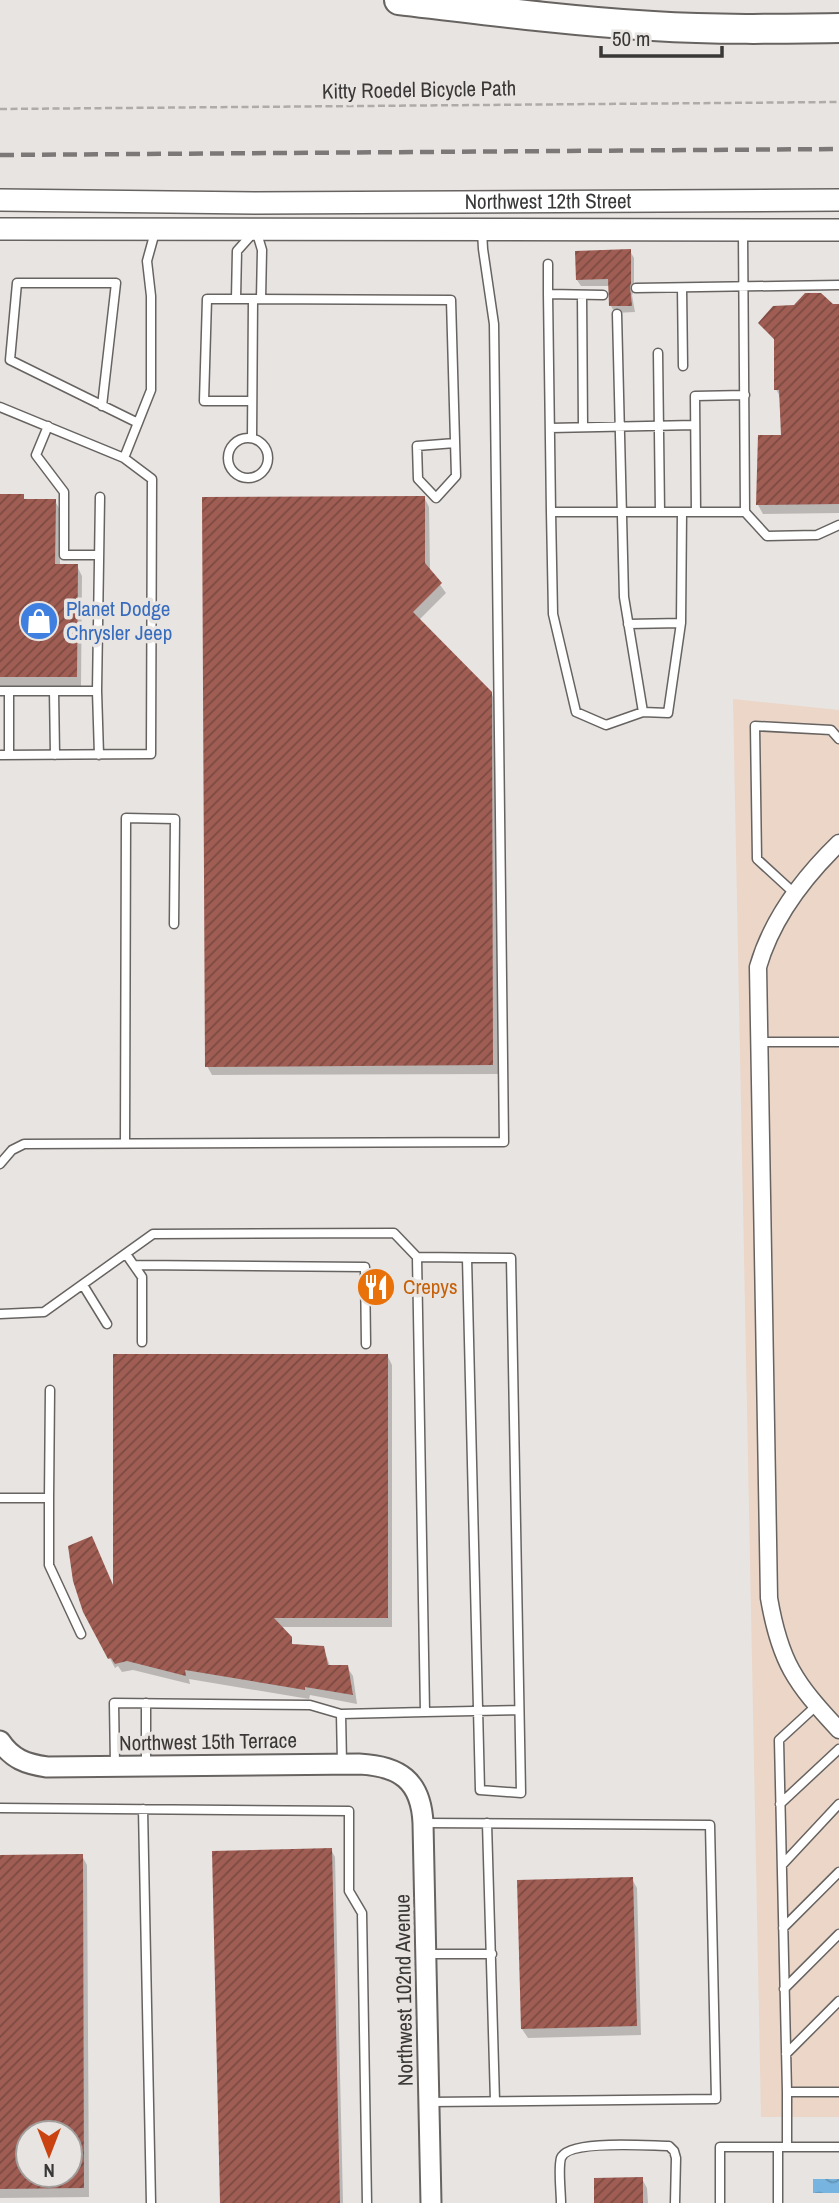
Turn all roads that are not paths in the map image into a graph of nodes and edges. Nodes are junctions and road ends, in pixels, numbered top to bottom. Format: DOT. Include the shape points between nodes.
graph roads {
  1 [pos="398,0"];
  2 [pos="839,28"];
  3 [pos="0,200"];
  4 [pos="839,200"];
  5 [pos="255,203"];
  6 [pos="0,229"];
  7 [pos="156,229"];
  8 [pos="256,230"];
  9 [pos="743,230"];
  10 [pos="839,230"];
  11 [pos="482,231"];
  12 [pos="548,264"];
  13 [pos="744,285"];
  14 [pos="839,285"];
  15 [pos="636,288"];
  16 [pos="682,288"];
  17 [pos="548,294"];
  18 [pos="582,295"];
  19 [pos="603,295"];
  20 [pos="236,299"];
  21 [pos="257,299"];
  22 [pos="617,314"];
  23 [pos="658,353"];
  24 [pos="683,366"];
  25 [pos="745,395"];
  26 [pos="253,401"];
  27 [pos="102,406"];
  28 [pos="0,407"];
  29 [pos="138,424"];
  30 [pos="695,425"];
  31 [pos="48,426"];
  32 [pos="659,426"];
  33 [pos="619,427"];
  34 [pos="550,428"];
  35 [pos="583,428"];
  36 [pos="253,438"];
  37 [pos="455,443"];
  38 [pos="124,458"];
  39 [pos="100,497"];
  40 [pos="551,512"];
  41 [pos="621,512"];
  42 [pos="660,512"];
  43 [pos="682,512"];
  44 [pos="696,512"];
  45 [pos="745,512"];
  46 [pos="839,525"];
  47 [pos="99,555"];
  48 [pos="681,623"];
  49 [pos="628,624"];
  50 [pos="4,691"];
  51 [pos="54,691"];
  52 [pos="97,691"];
  53 [pos="643,712"];
  54 [pos="839,739"];
  55 [pos="4,755"];
  56 [pos="55,755"];
  57 [pos="99,755"];
  58 [pos="839,843"];
  59 [pos="793,892"];
  60 [pos="174,925"];
  61 [pos="760,1042"];
  62 [pos="839,1042"];
  63 [pos="125,1142"];
  64 [pos="0,1164"];
  65 [pos="126,1254"];
  66 [pos="417,1257"];
  67 [pos="467,1258"];
  68 [pos="134,1265"];
  69 [pos="83,1285"];
  70 [pos="0,1314"];
  71 [pos="107,1324"];
  72 [pos="142,1342"];
  73 [pos="366,1344"];
  74 [pos="50,1390"];
  75 [pos="0,1498"];
  76 [pos="49,1499"];
  77 [pos="81,1634"];
  78 [pos="146,1703"];
  79 [pos="816,1706"];
  80 [pos="519,1710"];
  81 [pos="478,1711"];
  82 [pos="425,1713"];
  83 [pos="341,1714"];
  84 [pos="839,1730"];
  85 [pos="3,1749"];
  86 [pos="839,1749"];
  87 [pos="342,1764"];
  88 [pos="115,1766"];
  89 [pos="146,1766"];
  90 [pos="408,1781"];
  91 [pos="780,1804"];
  92 [pos="839,1804"];
  93 [pos="0,1808"];
  94 [pos="143,1809"];
  95 [pos="423,1823"];
  96 [pos="487,1823"];
  97 [pos="782,1865"];
  98 [pos="839,1872"];
  99 [pos="783,1928"];
  100 [pos="839,1934"];
  101 [pos="426,1954"];
  102 [pos="492,1954"];
  103 [pos="784,1989"];
  104 [pos="839,2001"];
  105 [pos="786,2054"];
  106 [pos="787,2092"];
  107 [pos="839,2092"];
  108 [pos="495,2101"];
  109 [pos="429,2102"];
  110 [pos="783,2147"];
  111 [pos="839,2147"];
  112 [pos="151,2203"];
  113 [pos="367,2203"];
  114 [pos="431,2203"];
  115 [pos="561,2203"];
  116 [pos="675,2203"];
  117 [pos="720,2203"];
  118 [pos="778,2203"];
  1 -- 2 [label="highway" via="654,26"];
  3 -- 5 [label="main road, Northwest 12th Street"];
  4 -- 5 [label="main road, Northwest 12th Street"];
  5 -- 8 [label="main road"];
  6 -- 7 [label="main road, Northwest 12th Street"];
  7 -- 8 [label="main road, Northwest 12th Street"];
  7 -- 29 [label="lane" via="147,261 151,390"];
  8 -- 11 [label="main road, Northwest 12th Street"];
  8 -- 20 [label="lane" via="237,251"];
  8 -- 21 [label="lane" via="262,250"];
  9 -- 10 [label="main road, Northwest 12th Street"];
  9 -- 11 [label="main road, Northwest 12th Street"];
  9 -- 13 [label="lane"];
  11 -- 63 [label="lane" via="494,324 504,1142"];
  12 -- 17 [label="lane"];
  13 -- 14 [label="lane"];
  13 -- 16 [label="lane"];
  13 -- 25 [label="lane"];
  15 -- 16 [label="lane"];
  16 -- 24 [label="lane"];
  17 -- 18 [label="lane"];
  17 -- 34 [label="lane"];
  18 -- 19 [label="lane"];
  18 -- 35 [label="lane"];
  20 -- 21 [label="lane"];
  20 -- 26 [label="lane" via="207,299 204,401"];
  21 -- 26 [label="lane"];
  21 -- 37 [label="lane" via="452,300"];
  22 -- 33 [label="lane"];
  23 -- 32 [label="lane"];
  25 -- 30 [label="lane" via="695,396"];
  25 -- 45 [label="lane"];
  26 -- 36 [label="lane"];
  27 -- 27 [label="lane" via="10,360 18,283 116,283"];
  27 -- 29 [label="lane"];
  28 -- 31 [label="lane"];
  29 -- 38 [label="lane"];
  30 -- 32 [label="lane"];
  30 -- 44 [label="lane"];
  31 -- 38 [label="lane"];
  31 -- 47 [label="lane" via="36,455 64,492 64,555"];
  32 -- 33 [label="lane"];
  32 -- 42 [label="lane"];
  33 -- 35 [label="lane"];
  33 -- 41 [label="lane"];
  34 -- 35 [label="lane"];
  34 -- 40 [label="lane"];
  36 -- 36 [label="lane" via="239,439 227,457 232,470 243,477 257,475 268,459 264,445"];
  37 -- 37 [label="lane" via="456,476 436,498 418,479 416,446"];
  38 -- 57 [label="lane" via="152,479 151,754"];
  39 -- 47 [label="lane"];
  40 -- 41 [label="lane"];
  40 -- 53 [label="lane" via="553,614 576,712 606,725"];
  41 -- 42 [label="lane"];
  41 -- 49 [label="lane"];
  42 -- 43 [label="lane"];
  43 -- 44 [label="lane"];
  43 -- 48 [label="lane"];
  44 -- 45 [label="lane"];
  45 -- 46 [label="lane" via="767,536 817,535"];
  47 -- 52 [label="lane"];
  48 -- 49 [label="lane"];
  48 -- 53 [label="lane" via="668,713"];
  49 -- 53 [label="lane"];
  50 -- 51 [label="lane"];
  50 -- 55 [label="lane"];
  51 -- 52 [label="lane"];
  51 -- 56 [label="lane"];
  52 -- 57 [label="lane"];
  54 -- 59 [label="lane" via="831,730 755,726 757,859"];
  55 -- 56 [label="lane"];
  56 -- 57 [label="lane"];
  58 -- 59 [label="street"];
  59 -- 61 [label="street" via="764,945 758,967"];
  60 -- 63 [label="lane" via="175,819 126,818"];
  61 -- 62 [label="lane"];
  61 -- 79 [label="street" via="769,1598 783,1658"];
  63 -- 64 [label="lane" via="24,1143"];
  65 -- 66 [label="lane" via="153,1234 394,1233"];
  65 -- 68 [label="lane"];
  65 -- 69 [label="lane"];
  66 -- 67 [label="lane"];
  66 -- 82 [label="lane"];
  67 -- 80 [label="lane" via="511,1258"];
  67 -- 81 [label="lane"];
  68 -- 72 [label="lane" via="142,1277"];
  68 -- 73 [label="lane" via="365,1267"];
  69 -- 70 [label="lane" via="44,1312"];
  69 -- 71 [label="lane"];
  74 -- 76 [label="lane"];
  75 -- 76 [label="lane"];
  76 -- 77 [label="lane" via="49,1565"];
  78 -- 83 [label="lane" via="310,1705"];
  78 -- 88 [label="lane" via="114,1703"];
  78 -- 89 [label="lane"];
  79 -- 84 [label="street"];
  79 -- 91 [label="lane" via="779,1741"];
  80 -- 81 [label="lane"];
  80 -- 81 [label="lane" via="521,1793 480,1790"];
  81 -- 82 [label="lane"];
  82 -- 83 [label="lane"];
  83 -- 87 [label="lane"];
  85 -- 88 [label="street, Northwest 15th Terrace" via="35,1766"];
  86 -- 91 [label="lane"];
  87 -- 89 [label="street, Northwest 15th Terrace"];
  87 -- 90 [label="street, Northwest 15th Terrace" via="378,1765"];
  88 -- 89 [label="street, Northwest 15th Terrace"];
  90 -- 95 [label="street, Northwest 102nd Avenue" via="418,1796"];
  91 -- 97 [label="lane"];
  92 -- 97 [label="lane"];
  93 -- 94 [label="lane"];
  94 -- 112 [label="lane"];
  94 -- 113 [label="lane" via="349,1811 349,1891 362,1913"];
  95 -- 96 [label="lane"];
  95 -- 101 [label="street, Northwest 102nd Avenue"];
  96 -- 102 [label="lane"];
  96 -- 108 [label="lane" via="710,1825 716,2099"];
  97 -- 99 [label="lane"];
  98 -- 99 [label="lane"];
  99 -- 103 [label="lane"];
  100 -- 103 [label="lane"];
  101 -- 102 [label="lane"];
  101 -- 109 [label="street, Northwest 102nd Avenue"];
  102 -- 108 [label="lane"];
  103 -- 105 [label="lane"];
  104 -- 105 [label="lane"];
  105 -- 106 [label="lane"];
  106 -- 107 [label="lane"];
  106 -- 110 [label="lane"];
  108 -- 109 [label="lane"];
  109 -- 114 [label="street, Northwest 102nd Avenue"];
  110 -- 111 [label="lane"];
  110 -- 117 [label="lane" via="720,2147"];
  110 -- 118 [label="lane"];
  115 -- 116 [label="lane" via="562,2158 574,2148 669,2146 676,2158"];
}
